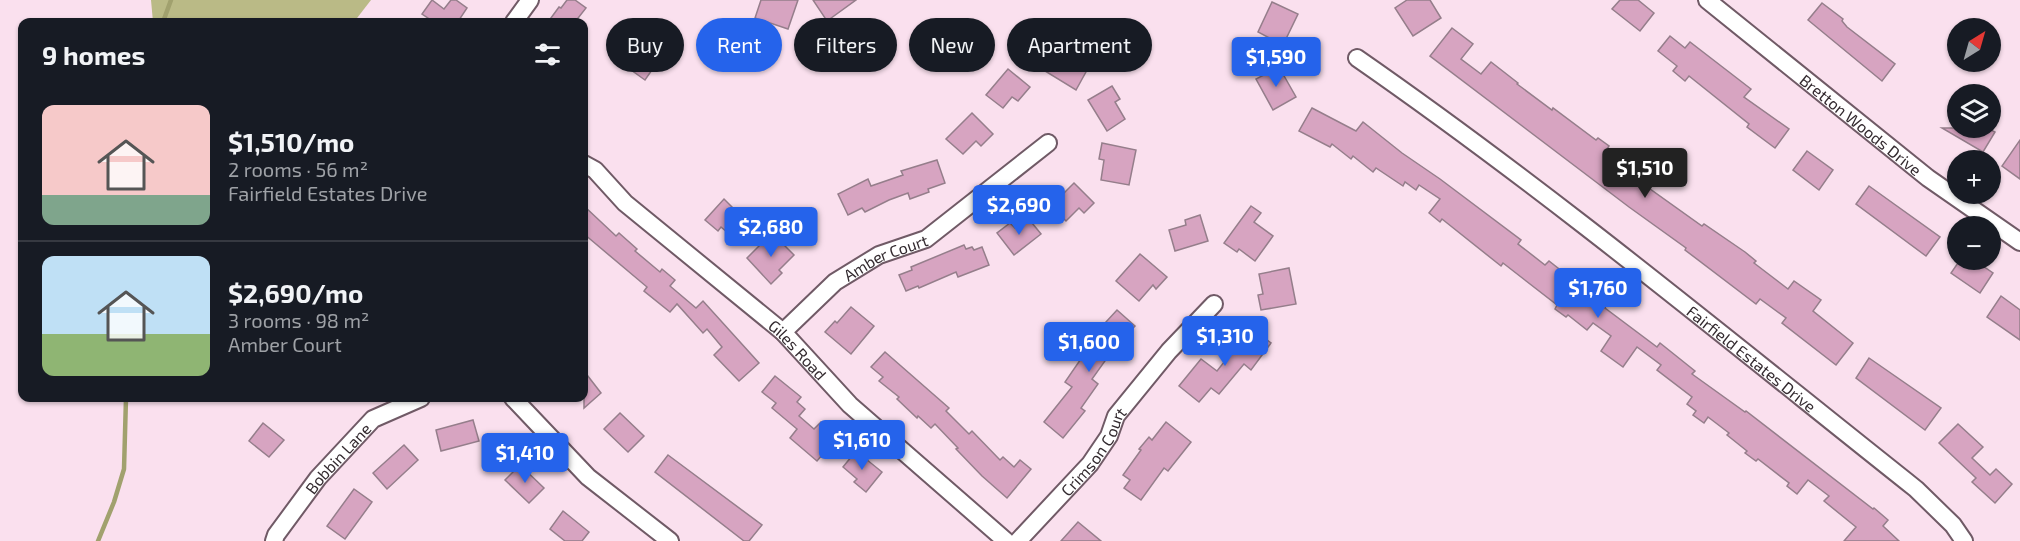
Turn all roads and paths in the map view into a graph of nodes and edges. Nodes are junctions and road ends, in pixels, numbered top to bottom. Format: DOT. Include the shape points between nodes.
graph roads {
  1 [pos="530,0"];
  2 [pos="1707,0"];
  3 [pos="517,18"];
  4 [pos="1357,58"];
  5 [pos="1048,143"];
  6 [pos="588,166"];
  7 [pos="2020,242"];
  8 [pos="1214,304"];
  9 [pos="783,332"];
  10 [pos="412,402"];
  11 [pos="517,402"];
  12 [pos="274,541"];
  13 [pos="670,541"];
  14 [pos="1006,541"];
  15 [pos="1018,541"];
  16 [pos="1964,541"];
  1 -- 3 [label="street"];
  2 -- 7 [label="street, Bretton Woods Drive" via="1928,178"];
  4 -- 16 [label="street, Fairfield Estates Drive" via="1659,284 1916,489"];
  5 -- 9 [label="street, Amber Court" via="926,239 879,255 835,282"];
  6 -- 9 [label="street, Giles Road" via="625,203"];
  8 -- 15 [label="street, Crimson Court" via="1169,351 1116,417 1109,436 1090,464"];
  9 -- 14 [label="street, Giles Road" via="850,405"];
  10 -- 12 [label="street, Bobbin Lane" via="373,419 318,478"];
  11 -- 13 [label="street" via="588,477"];
}
